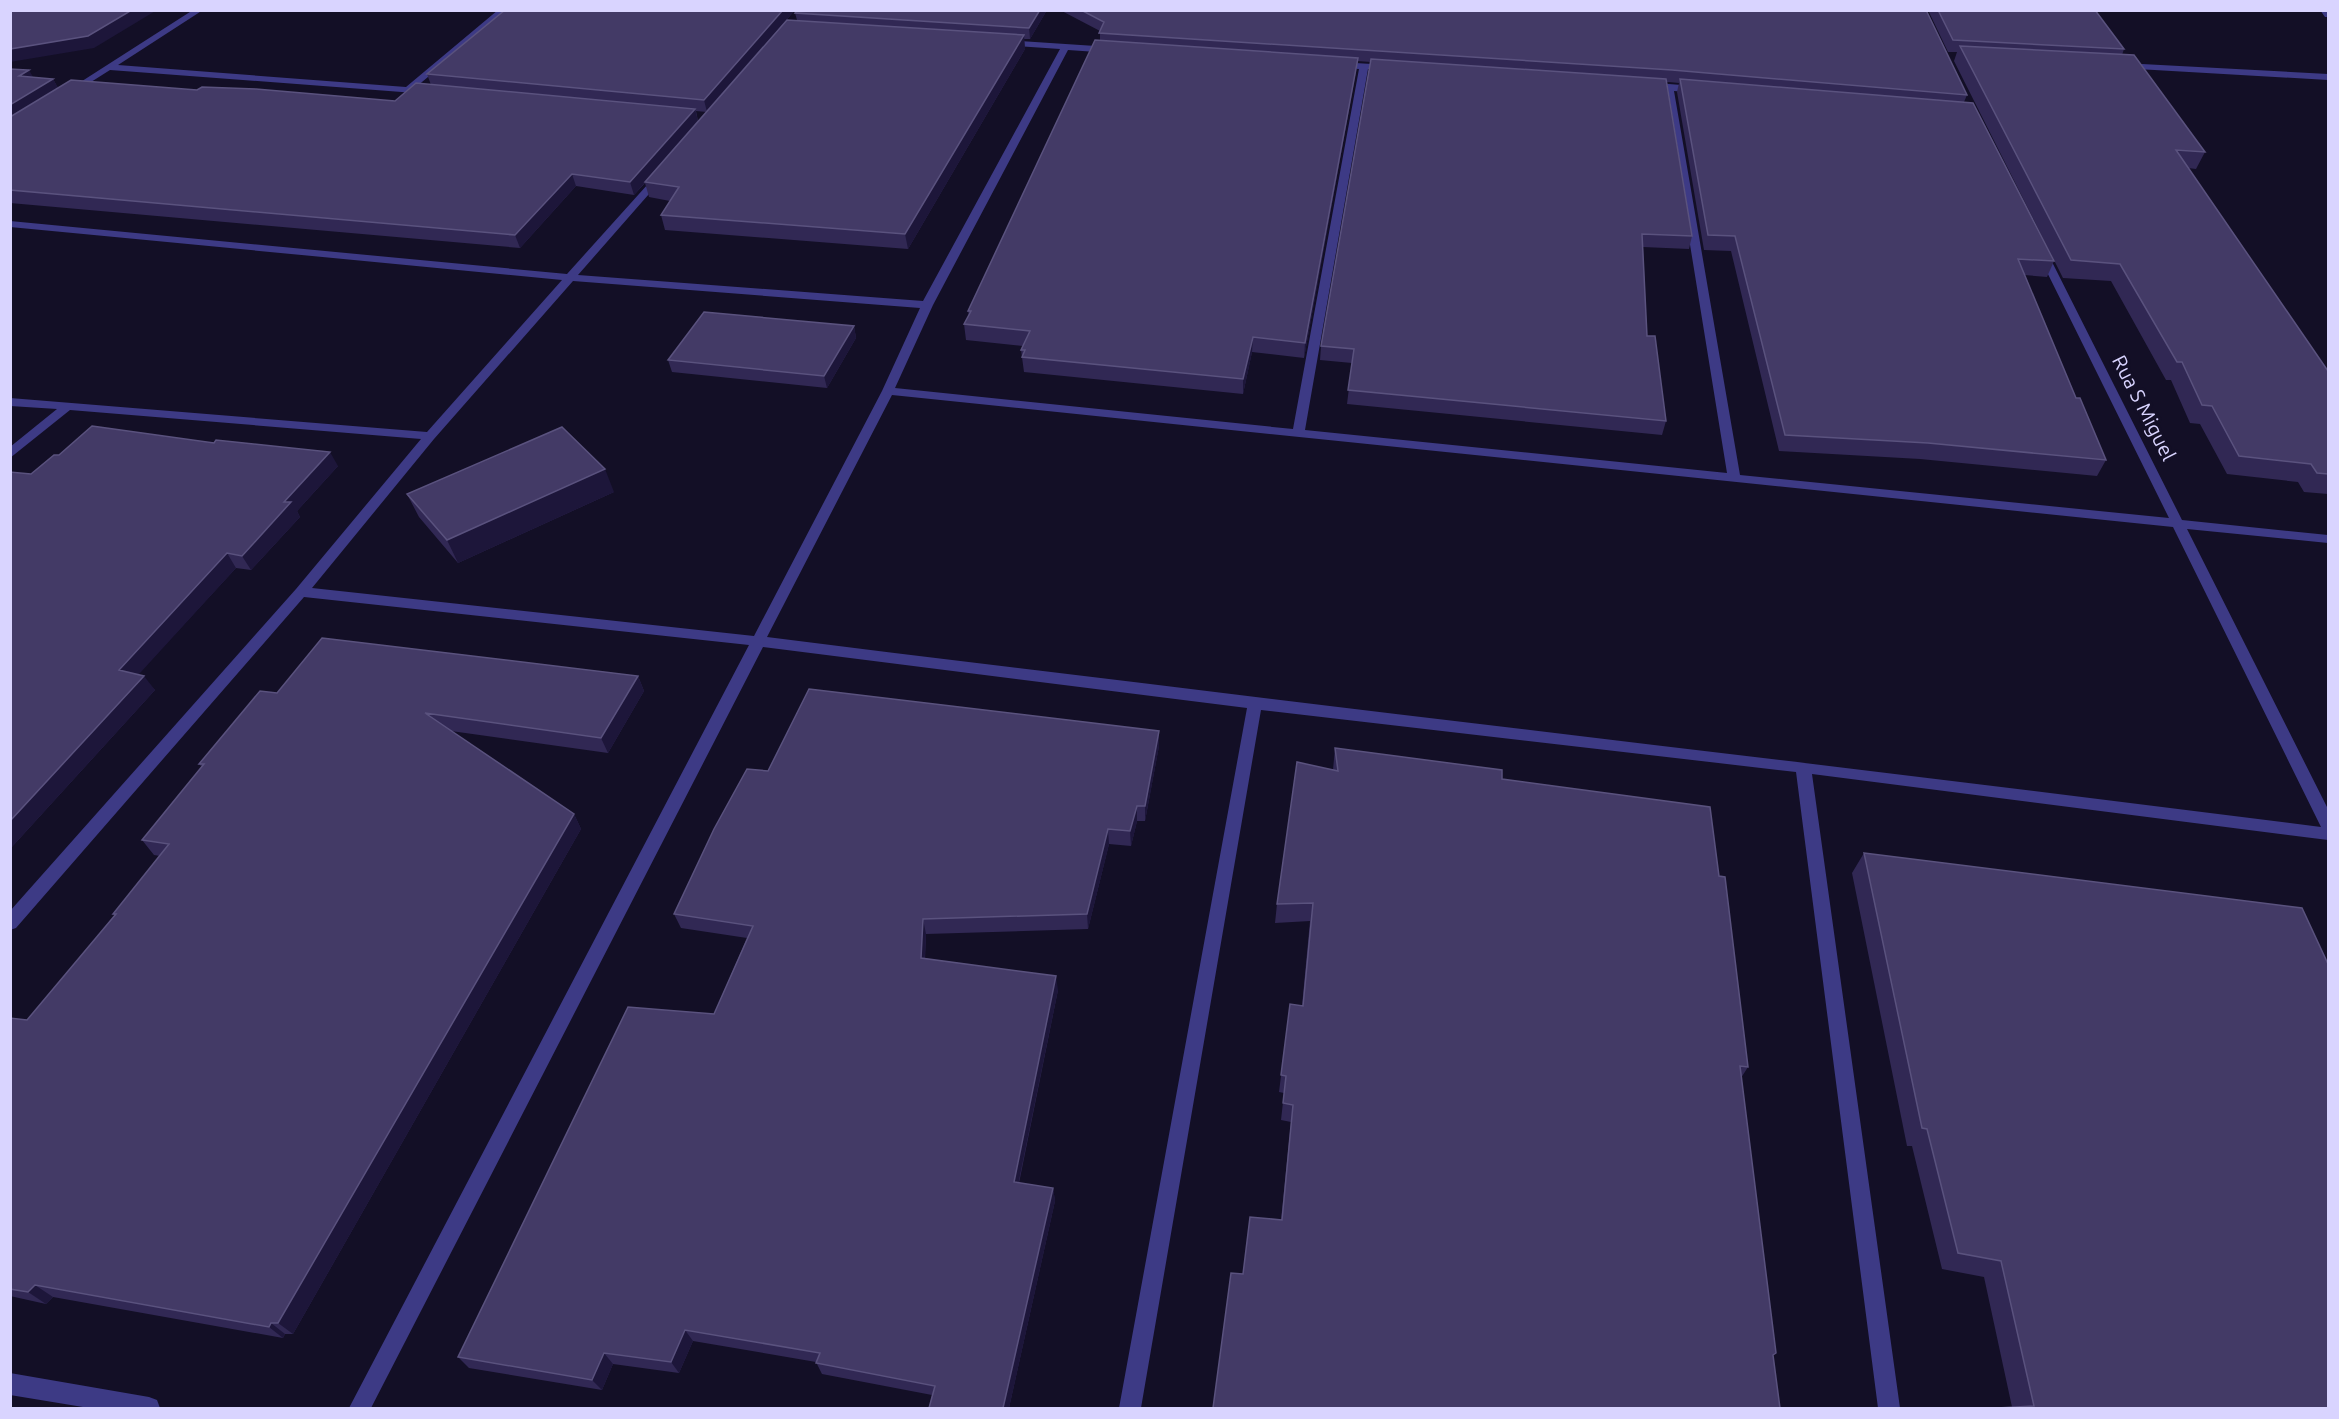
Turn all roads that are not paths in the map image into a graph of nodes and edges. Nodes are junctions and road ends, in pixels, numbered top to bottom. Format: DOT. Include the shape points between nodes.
graph roads {
  1 [pos="199,10"];
  2 [pos="504,10"];
  3 [pos="2324,10"];
  4 [pos="2328,15"];
  5 [pos="996,43"];
  6 [pos="1065,48"];
  7 [pos="1125,51"];
  8 [pos="1328,64"];
  9 [pos="2107,65"];
  10 [pos="108,67"];
  11 [pos="1364,67"];
  12 [pos="1400,69"];
  13 [pos="2328,77"];
  14 [pos="1634,85"];
  15 [pos="1670,87"];
  16 [pos="409,90"];
  17 [pos="1704,90"];
  18 [pos="444,93"];
  19 [pos="59,98"];
  20 [pos="665,171"];
  21 [pos="10,224"];
  22 [pos="2036,240"];
  23 [pos="572,278"];
  24 [pos="927,306"];
  25 [pos="888,391"];
  26 [pos="10,402"];
  27 [pos="66,408"];
  28 [pos="1299,432"];
  29 [pos="430,436"];
  30 [pos="10,454"];
  31 [pos="1734,476"];
  32 [pos="2180,525"];
  33 [pos="2328,539"];
  34 [pos="301,592"];
  35 [pos="757,641"];
  36 [pos="1255,704"];
  37 [pos="1803,767"];
  38 [pos="2328,824"];
  39 [pos="2328,834"];
  40 [pos="10,923"];
  41 [pos="10,1384"];
  42 [pos="149,1408"];
  43 [pos="360,1408"];
  44 [pos="1130,1408"];
  45 [pos="1889,1408"];
  1 -- 10 [label="street"];
  2 -- 16 [label="street"];
  3 -- 4 [label="street"];
  5 -- 6 [label="street"];
  6 -- 7 [label="street"];
  6 -- 24 [label="street"];
  8 -- 11 [label="street"];
  9 -- 13 [label="street"];
  10 -- 16 [label="street"];
  10 -- 19 [label="street"];
  11 -- 12 [label="street"];
  11 -- 28 [label="street"];
  14 -- 15 [label="street"];
  15 -- 17 [label="street"];
  15 -- 31 [label="street"];
  16 -- 18 [label="street"];
  20 -- 23 [label="street"];
  21 -- 23 [label="street"];
  22 -- 32 [label="street, Rua S Miguel"];
  23 -- 24 [label="street"];
  23 -- 29 [label="street"];
  24 -- 25 [label="street"];
  25 -- 28 [label="street"];
  25 -- 35 [label="street"];
  26 -- 27 [label="street"];
  27 -- 29 [label="street"];
  27 -- 30 [label="street"];
  28 -- 31 [label="street"];
  29 -- 34 [label="street"];
  31 -- 32 [label="street"];
  32 -- 33 [label="street"];
  32 -- 38 [label="street, Rua S Miguel"];
  34 -- 35 [label="street"];
  34 -- 40 [label="street"];
  35 -- 36 [label="street"];
  35 -- 43 [label="street"];
  36 -- 37 [label="street"];
  36 -- 44 [label="street"];
  37 -- 39 [label="street"];
  37 -- 45 [label="street"];
  41 -- 42 [label="street"];
}
